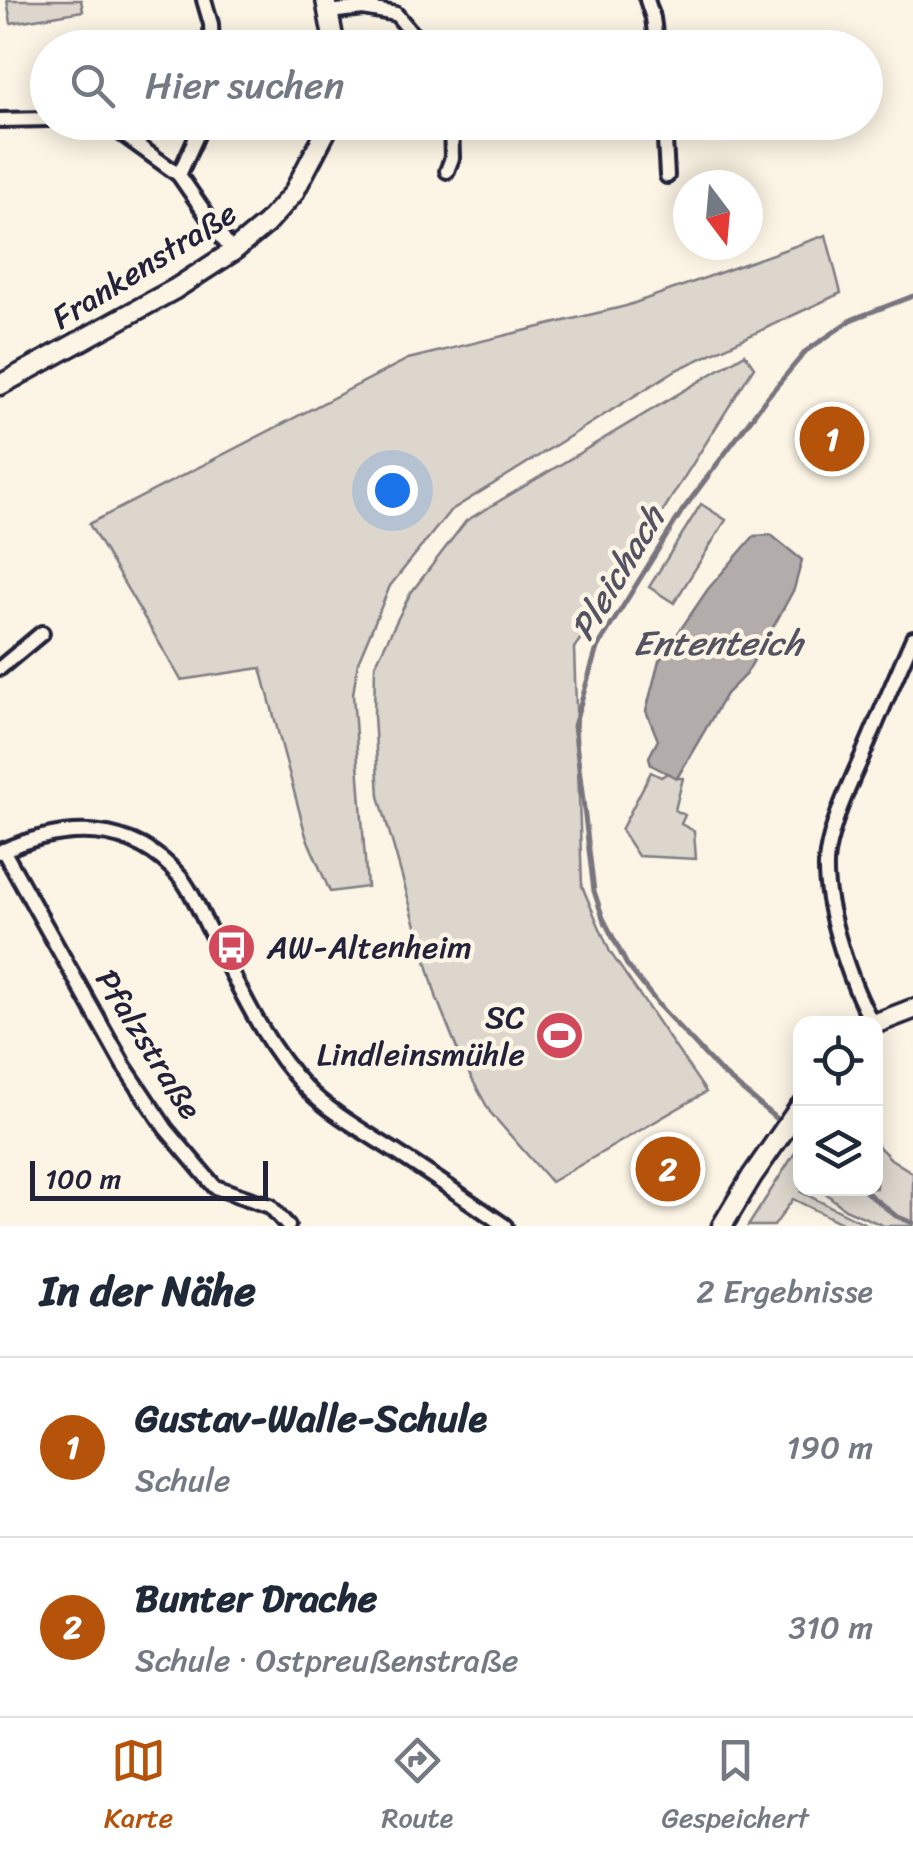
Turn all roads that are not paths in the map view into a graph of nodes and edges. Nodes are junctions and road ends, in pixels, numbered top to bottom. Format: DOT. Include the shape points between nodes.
graph roads {
  1 [pos="204,0"];
  2 [pos="648,0"];
  3 [pos="327,6"];
  4 [pos="212,30"];
  5 [pos="409,30"];
  6 [pos="654,30"];
  7 [pos="30,119"];
  8 [pos="0,120"];
  9 [pos="130,140"];
  10 [pos="195,140"];
  11 [pos="321,140"];
  12 [pos="452,140"];
  13 [pos="665,140"];
  14 [pos="447,171"];
  15 [pos="179,175"];
  16 [pos="667,176"];
  17 [pos="232,252"];
  18 [pos="0,385"];
  19 [pos="42,633"];
  20 [pos="913,638"];
  21 [pos="0,668"];
  22 [pos="2,851"];
  23 [pos="913,1008"];
  24 [pos="869,1016"];
  25 [pos="883,1020"];
  26 [pos="793,1116"];
  27 [pos="288,1226"];
  28 [pos="505,1226"];
  29 [pos="722,1226"];
  1 -- 4 [label="street"];
  2 -- 6 [label="street"];
  3 -- 5 [label="street" via="396,14"];
  7 -- 8 [label="street"];
  9 -- 15 [label="street"];
  10 -- 15 [label="street"];
  11 -- 17 [label="street, Frankenstraße" via="293,194"];
  12 -- 14 [label="street"];
  13 -- 16 [label="street"];
  15 -- 17 [label="street"];
  17 -- 18 [label="street, Frankenstraße"];
  19 -- 21 [label="street"];
  20 -- 24 [label="street" via="827,854 837,934"];
  22 -- 27 [label="street, Pfalzstraße" via="166,1129 215,1187 270,1206"];
  22 -- 28 [label="street" via="54,834 87,832 123,835 154,854 181,879 254,1016 306,1088"];
  23 -- 25 [label="street"];
  26 -- 29 [label="street"];
}
